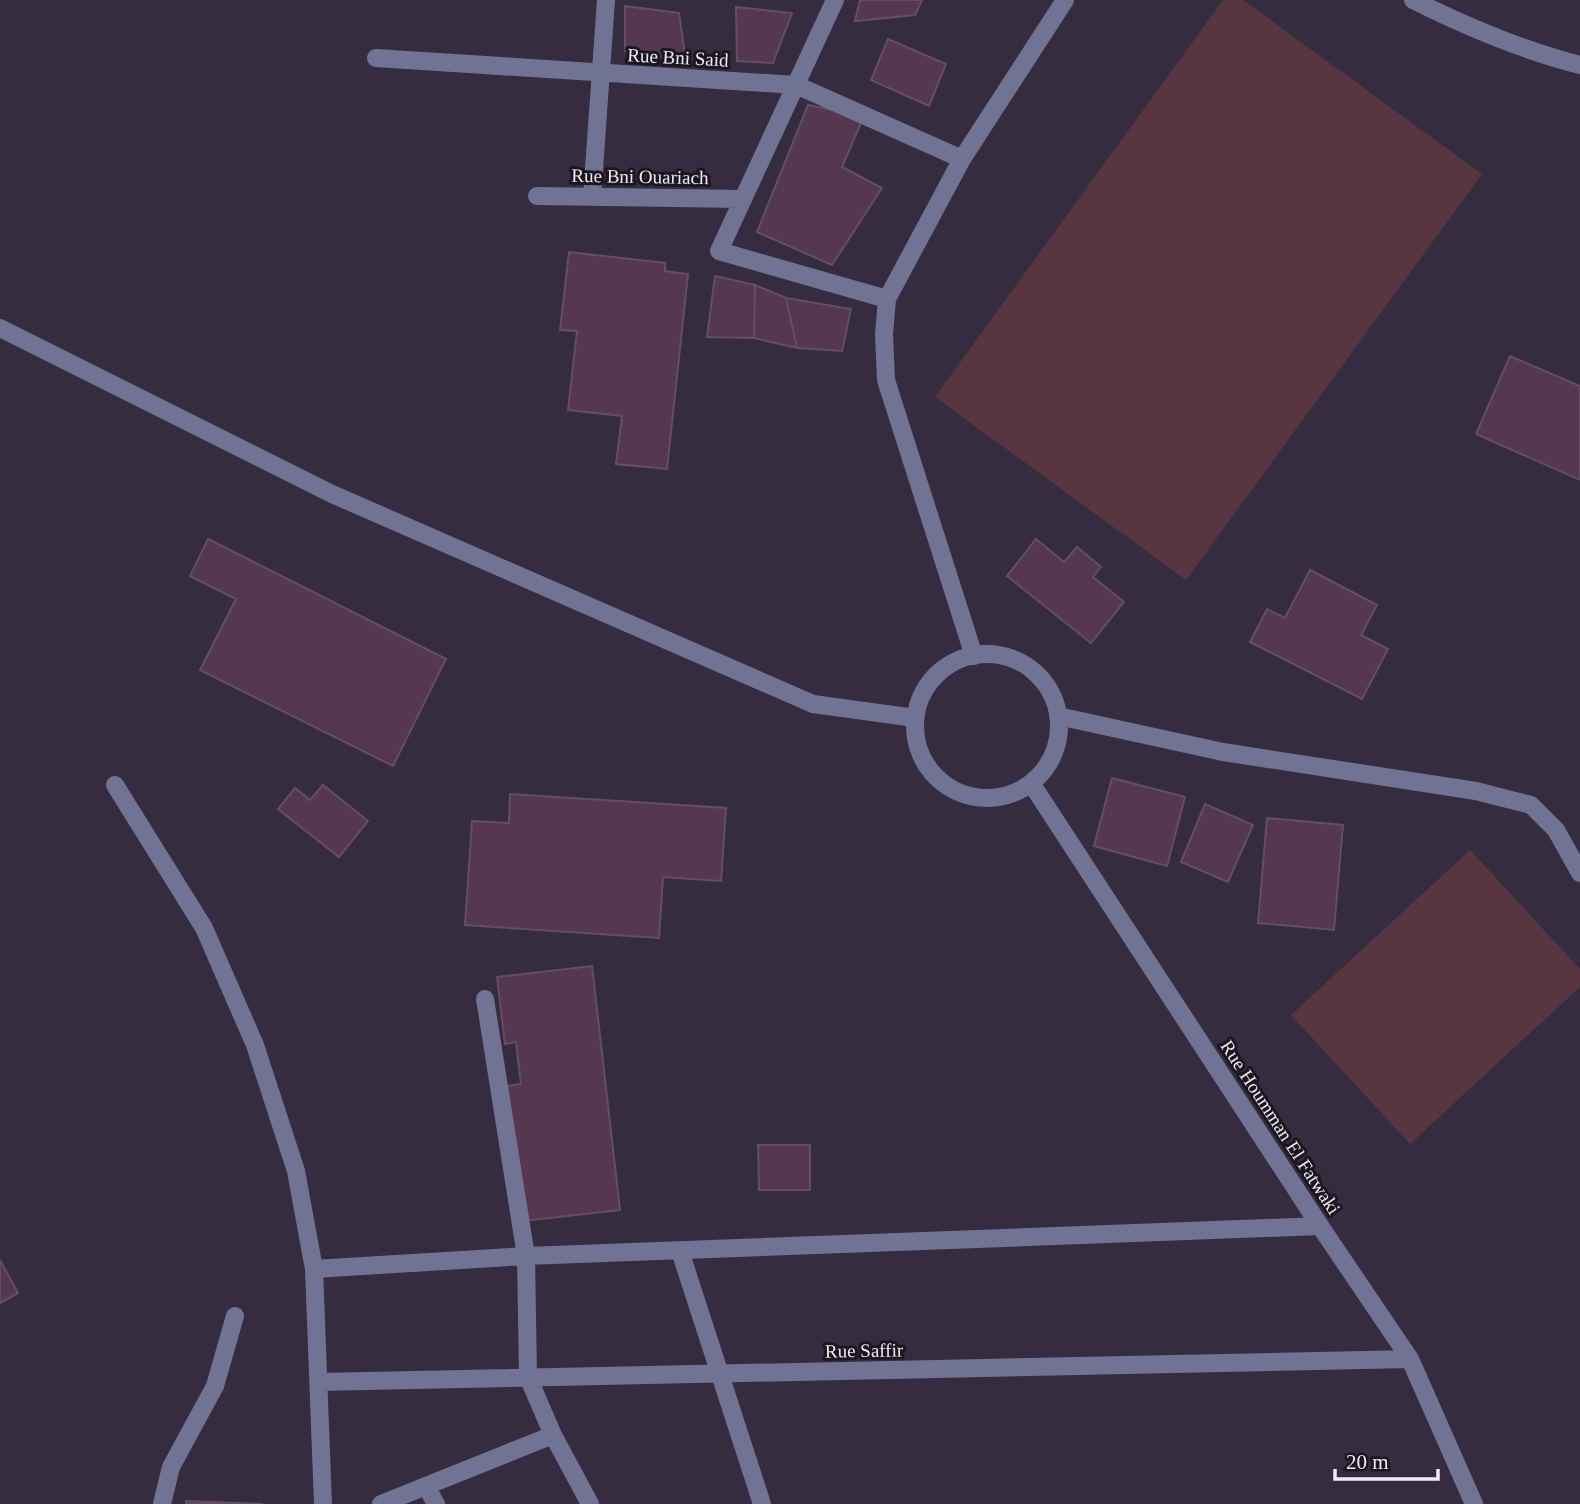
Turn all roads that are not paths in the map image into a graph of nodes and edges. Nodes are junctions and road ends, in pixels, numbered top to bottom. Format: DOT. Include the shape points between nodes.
graph roads {
  1 [pos="606,0"];
  2 [pos="835,0"];
  3 [pos="1065,0"];
  4 [pos="1413,0"];
  5 [pos="376,58"];
  6 [pos="1580,65"];
  7 [pos="601,74"];
  8 [pos="796,85"];
  9 [pos="962,159"];
  10 [pos="537,196"];
  11 [pos="592,197"];
  12 [pos="743,199"];
  13 [pos="887,299"];
  14 [pos="0,328"];
  15 [pos="974,656"];
  16 [pos="1058,716"];
  17 [pos="915,718"];
  18 [pos="1031,783"];
  19 [pos="115,785"];
  20 [pos="1580,873"];
  21 [pos="485,999"];
  22 [pos="1320,1226"];
  23 [pos="680,1251"];
  24 [pos="526,1256"];
  25 [pos="314,1269"];
  26 [pos="235,1316"];
  27 [pos="1410,1359"];
  28 [pos="720,1374"];
  29 [pos="528,1377"];
  30 [pos="319,1382"];
  31 [pos="553,1435"];
  32 [pos="426,1486"];
  33 [pos="162,1504"];
  34 [pos="323,1504"];
  35 [pos="381,1504"];
  36 [pos="436,1504"];
  37 [pos="590,1504"];
  38 [pos="762,1504"];
  39 [pos="1474,1504"];
  1 -- 7 [label="street"];
  2 -- 8 [label="street"];
  3 -- 9 [label="street"];
  4 -- 6 [label="street" via="1489,36"];
  5 -- 7 [label="street, Rue Bni Said"];
  7 -- 8 [label="street, Rue Bni Said"];
  7 -- 11 [label="street"];
  8 -- 9 [label="street, Rue Bni Said"];
  8 -- 12 [label="street"];
  9 -- 13 [label="street"];
  10 -- 11 [label="street, Rue Bni Ouariach"];
  11 -- 12 [label="street, Rue Bni Ouariach"];
  12 -- 13 [label="street" via="719,251"];
  13 -- 15 [label="street" via="886,380"];
  14 -- 17 [label="street" via="332,494 813,704"];
  15 -- 16 [label="street" via="1010,657 1035,672 1051,691"];
  15 -- 17 [label="street" via="958,659 937,672"];
  16 -- 18 [label="street" via="1058,741 1049,765"];
  16 -- 20 [label="street" via="1223,752 1476,791 1531,805 1556,830"];
  17 -- 18 [label="street" via="921,757 936,778 953,790 977,798 1009,795"];
  18 -- 22 [label="street, Rue Houmman El Fatwaki"];
  19 -- 25 [label="street" via="204,928 254,1045 296,1171"];
  21 -- 24 [label="street"];
  22 -- 23 [label="street"];
  22 -- 27 [label="street, Rue Houmman El Fatwaki"];
  23 -- 24 [label="street"];
  23 -- 28 [label="street"];
  24 -- 25 [label="street"];
  24 -- 29 [label="street"];
  25 -- 30 [label="street"];
  26 -- 33 [label="street" via="215,1386 171,1466"];
  27 -- 28 [label="street, Rue Saffir"];
  27 -- 39 [label="street, Rue Houmman El Fatwaki"];
  28 -- 29 [label="street, Rue Saffir"];
  28 -- 38 [label="street"];
  29 -- 30 [label="street, Rue Saffir"];
  29 -- 31 [label="street"];
  30 -- 34 [label="street"];
  31 -- 32 [label="street"];
  31 -- 37 [label="street"];
  32 -- 35 [label="street"];
  32 -- 36 [label="street"];
}
